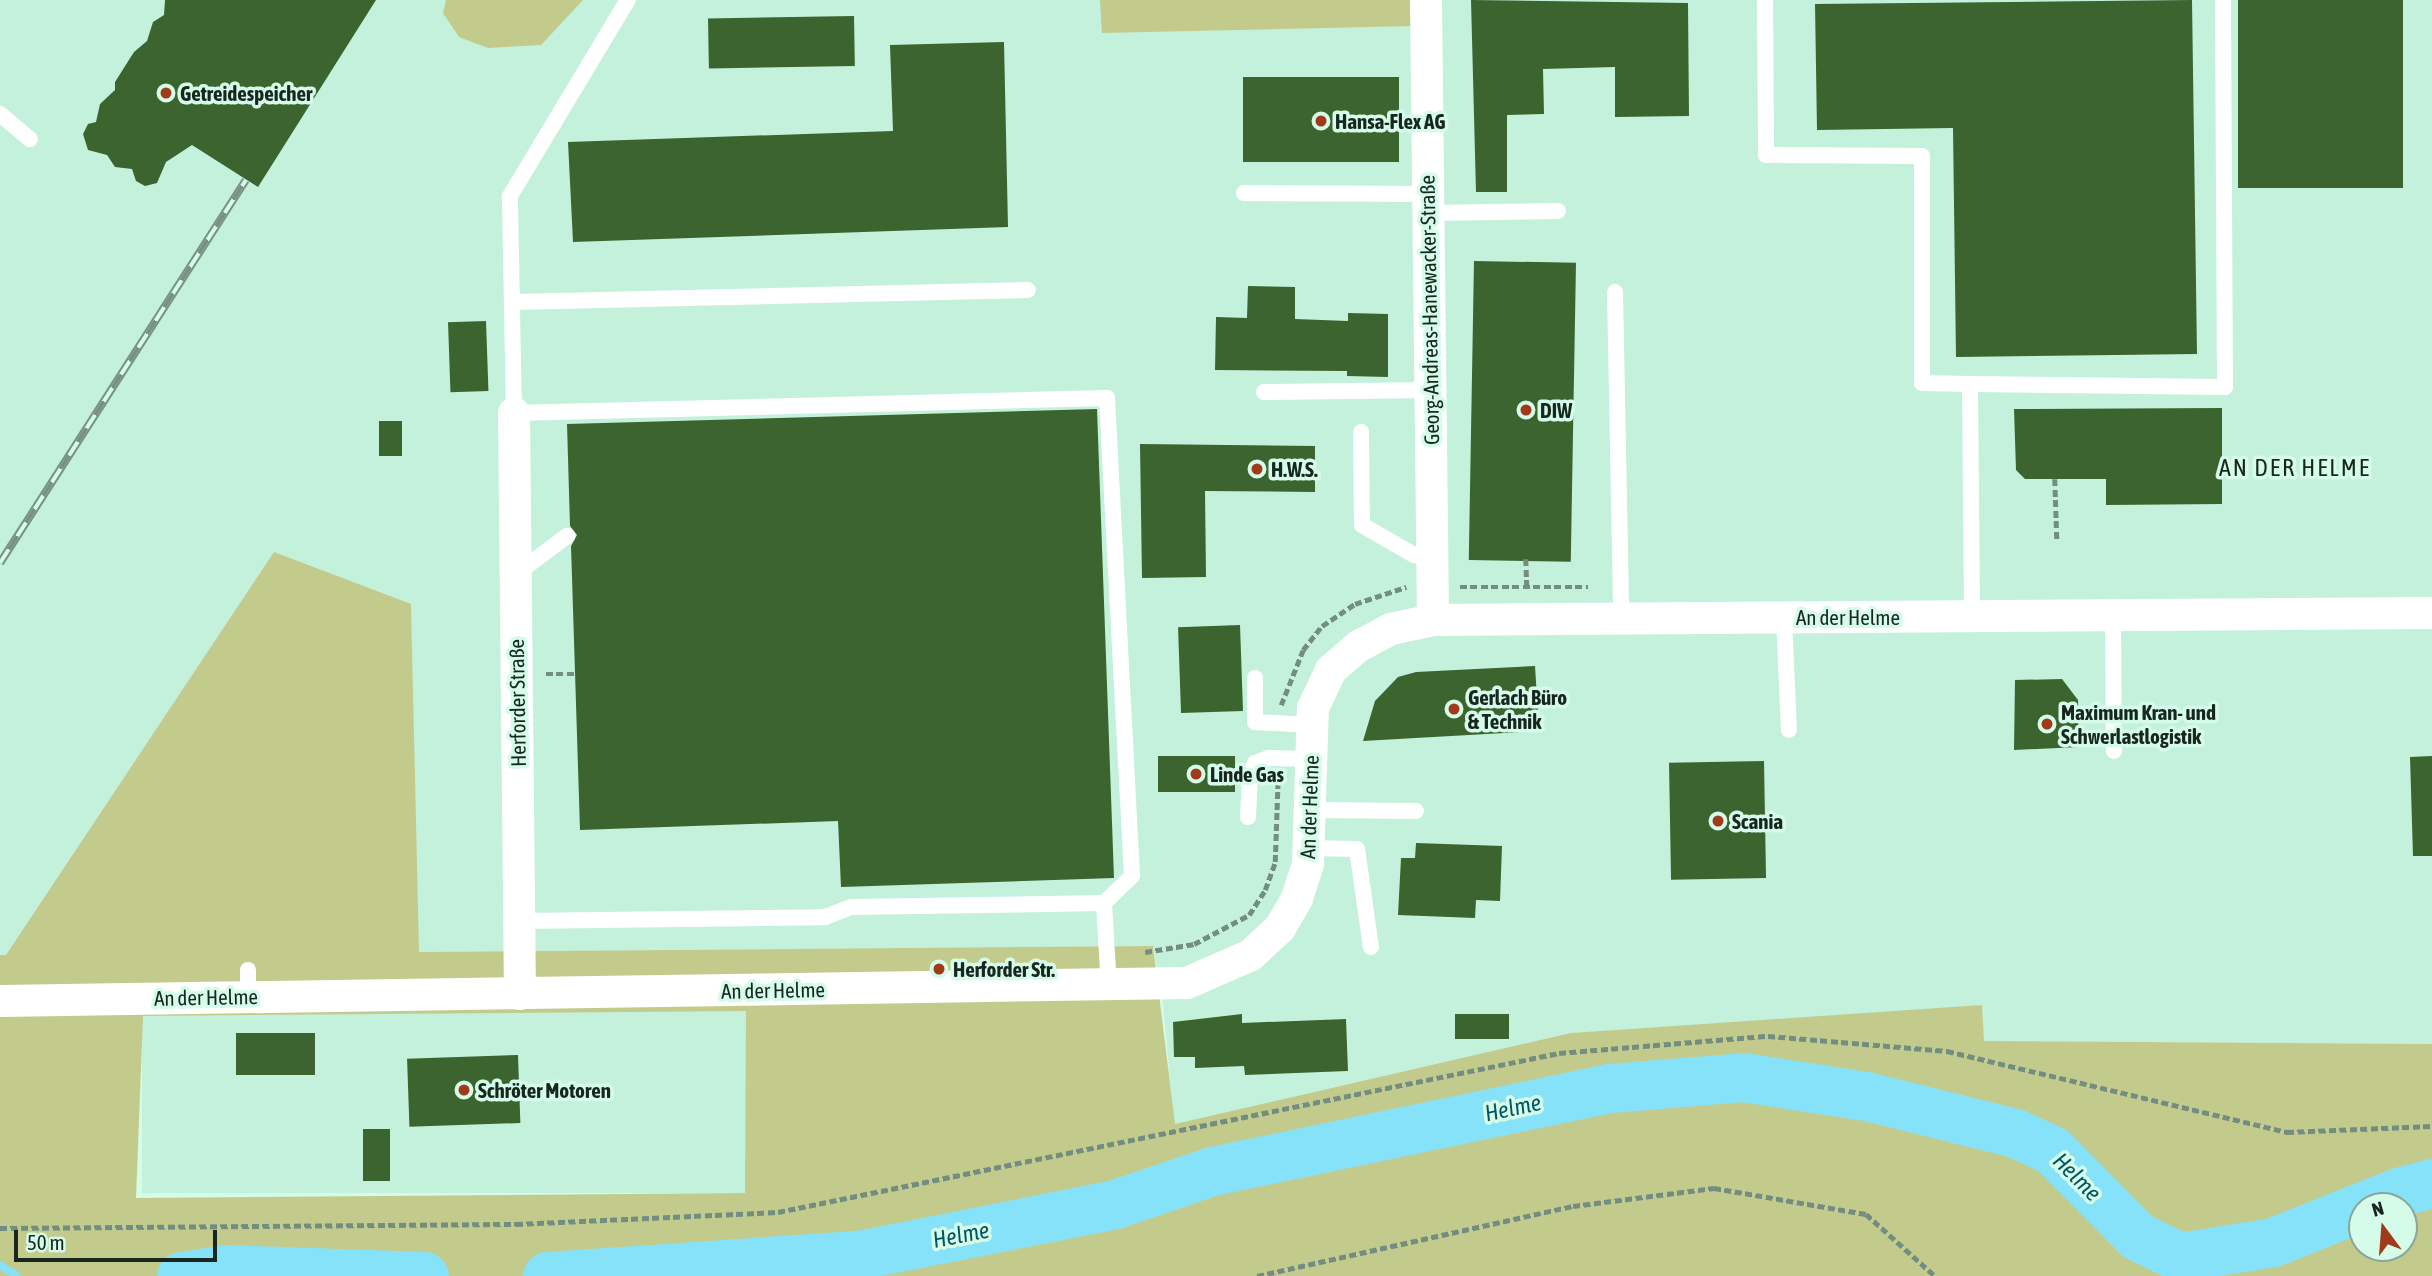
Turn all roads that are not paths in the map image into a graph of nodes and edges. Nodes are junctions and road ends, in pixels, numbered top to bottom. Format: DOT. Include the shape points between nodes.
graph roads {
  1 [pos="628,0"];
  2 [pos="1426,0"];
  3 [pos="1765,0"];
  4 [pos="2223,0"];
  5 [pos="0,114"];
  6 [pos="30,139"];
  7 [pos="1244,193"];
  8 [pos="1428,204"];
  9 [pos="1558,211"];
  10 [pos="1028,290"];
  11 [pos="1615,292"];
  12 [pos="513,302"];
  13 [pos="1970,384"];
  14 [pos="1430,390"];
  15 [pos="1264,392"];
  16 [pos="514,413"];
  17 [pos="1361,432"];
  18 [pos="567,536"];
  19 [pos="1433,573"];
  20 [pos="516,574"];
  21 [pos="2432,613"];
  22 [pos="2113,615"];
  23 [pos="1972,616"];
  24 [pos="1784,617"];
  25 [pos="1621,618"];
  26 [pos="1433,620"];
  27 [pos="1255,678"];
  28 [pos="1312,726"];
  29 [pos="1789,730"];
  30 [pos="2113,751"];
  31 [pos="1311,760"];
  32 [pos="1310,810"];
  33 [pos="1416,811"];
  34 [pos="1248,817"];
  35 [pos="1308,848"];
  36 [pos="1104,903"];
  37 [pos="519,921"];
  38 [pos="1371,947"];
  39 [pos="1109,985"];
  40 [pos="520,994"];
  41 [pos="0,1001"];
  1 -- 12 [label="lane" via="510,196"];
  2 -- 8 [label="street, Georg-Andreas-Hanewacker-Straße"];
  3 -- 13 [label="lane" via="1766,155 1922,156 1922,383"];
  4 -- 13 [label="lane" via="2225,387"];
  5 -- 6 [label="lane"];
  7 -- 8 [label="lane"];
  8 -- 9 [label="lane"];
  8 -- 14 [label="street, Georg-Andreas-Hanewacker-Straße"];
  10 -- 12 [label="lane"];
  11 -- 25 [label="lane"];
  12 -- 16 [label="lane"];
  13 -- 23 [label="lane"];
  14 -- 15 [label="lane"];
  14 -- 19 [label="street, Georg-Andreas-Hanewacker-Straße"];
  16 -- 20 [label="street, Herforder Straße"];
  16 -- 36 [label="lane" via="1107,398 1132,876"];
  17 -- 19 [label="lane" via="1362,525 1414,555"];
  18 -- 20 [label="lane"];
  19 -- 26 [label="street, Georg-Andreas-Hanewacker-Straße"];
  20 -- 37 [label="street, Herforder Straße"];
  21 -- 22 [label="street, An der Helme"];
  22 -- 23 [label="street, An der Helme"];
  22 -- 30 [label="lane"];
  23 -- 24 [label="street, An der Helme"];
  24 -- 25 [label="street, An der Helme"];
  24 -- 29 [label="lane"];
  25 -- 26 [label="street, An der Helme"];
  26 -- 28 [label="street, An der Helme" via="1391,629 1359,646 1331,670 1312,708"];
  27 -- 28 [label="lane" via="1255,722"];
  28 -- 31 [label="street, An der Helme"];
  31 -- 32 [label="street, An der Helme"];
  31 -- 34 [label="lane" via="1278,758 1255,763"];
  32 -- 33 [label="lane"];
  32 -- 35 [label="street, An der Helme"];
  35 -- 38 [label="lane" via="1357,849"];
  35 -- 39 [label="street, An der Helme" via="1297,898 1280,928 1251,955 1187,983"];
  36 -- 37 [label="lane" via="850,907 825,917"];
  36 -- 39 [label="lane"];
  37 -- 40 [label="street, Herforder Straße"];
  39 -- 40 [label="street, An der Helme"];
  40 -- 41 [label="street, An der Helme" via="248,983"];
}
